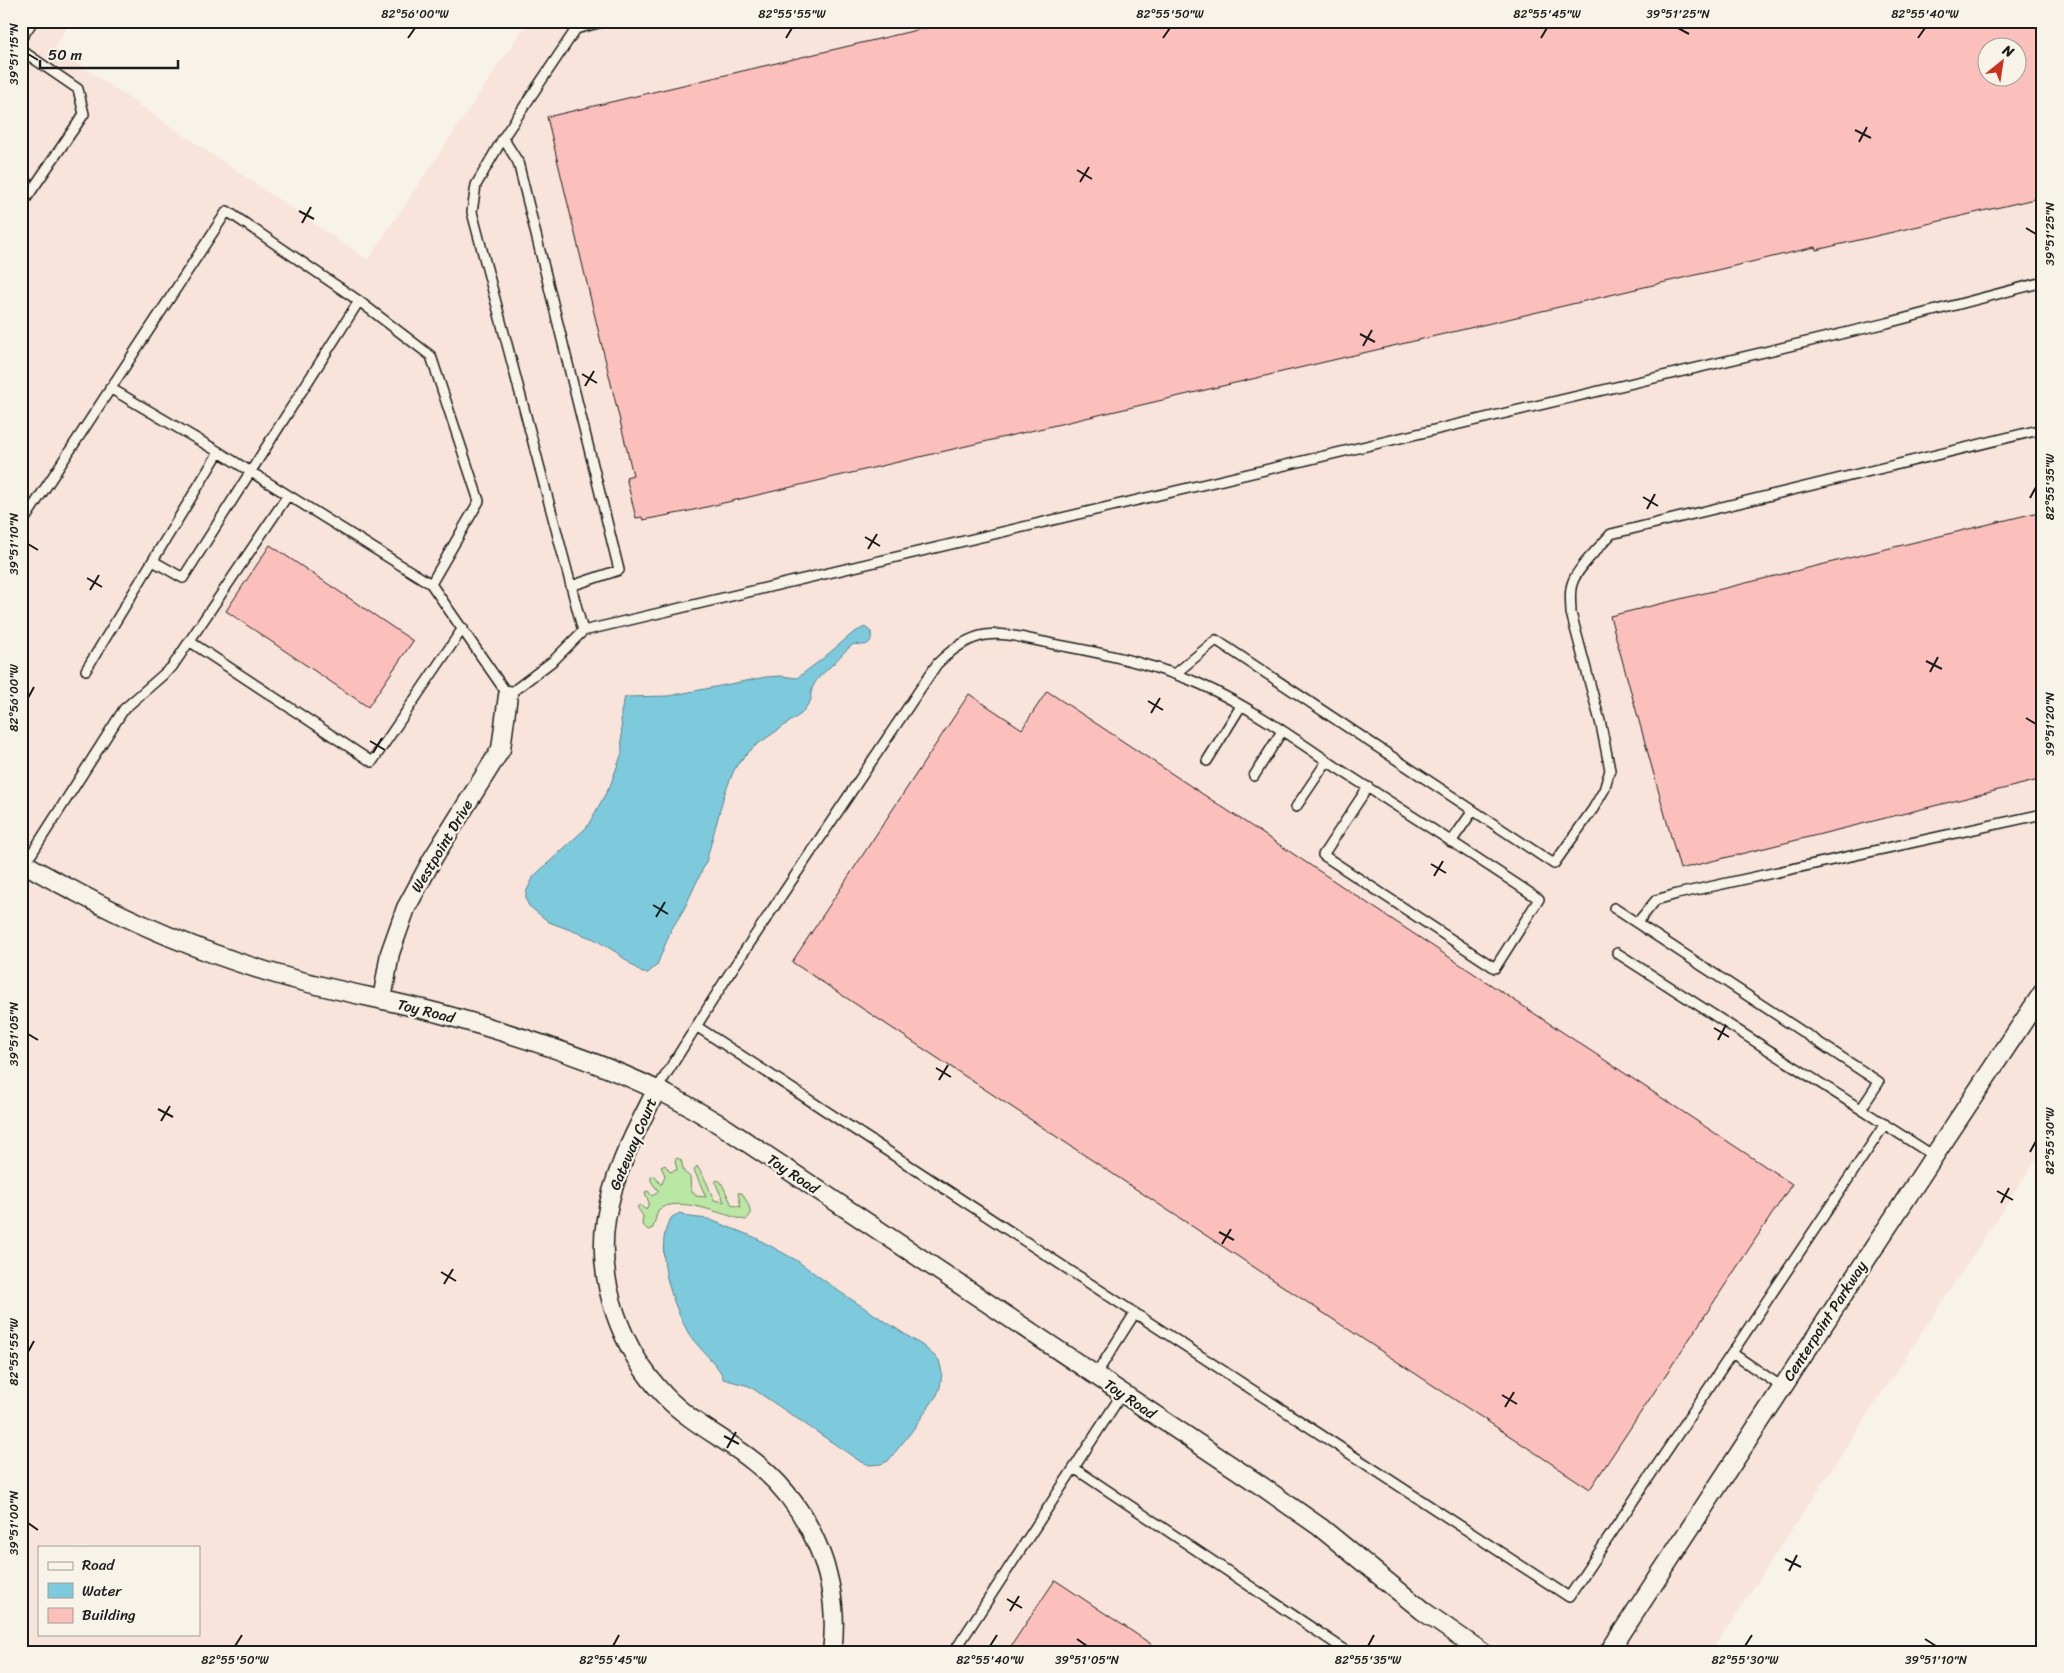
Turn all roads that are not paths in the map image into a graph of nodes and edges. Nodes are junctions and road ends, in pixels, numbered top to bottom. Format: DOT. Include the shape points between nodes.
graph roads {
  1 [pos="33,21"];
  2 [pos="606,21"];
  3 [pos="21,39"];
  4 [pos="21,50"];
  5 [pos="503,138"];
  6 [pos="21,206"];
  7 [pos="2043,282"];
  8 [pos="359,301"];
  9 [pos="110,388"];
  10 [pos="2043,429"];
  11 [pos="219,452"];
  12 [pos="251,472"];
  13 [pos="288,495"];
  14 [pos="21,525"];
  15 [pos="153,561"];
  16 [pos="431,584"];
  17 [pos="571,586"];
  18 [pos="462,628"];
  19 [pos="582,631"];
  20 [pos="190,641"];
  21 [pos="86,670"];
  22 [pos="1175,674"];
  23 [pos="508,695"];
  24 [pos="1241,706"];
  25 [pos="1282,731"];
  26 [pos="1207,761"];
  27 [pos="1328,761"];
  28 [pos="1254,776"];
  29 [pos="1368,787"];
  30 [pos="1296,806"];
  31 [pos="1472,812"];
  32 [pos="2043,814"];
  33 [pos="1451,842"];
  34 [pos="23,862"];
  35 [pos="1614,908"];
  36 [pos="1637,923"];
  37 [pos="1617,953"];
  38 [pos="2043,992"];
  39 [pos="382,1000"];
  40 [pos="696,1026"];
  41 [pos="657,1089"];
  42 [pos="1861,1109"];
  43 [pos="1885,1124"];
  44 [pos="1934,1156"];
  45 [pos="1136,1313"];
  46 [pos="1732,1353"];
  47 [pos="1095,1376"];
  48 [pos="1782,1387"];
  49 [pos="1122,1394"];
  50 [pos="1074,1468"];
  51 [pos="2043,1646"];
  52 [pos="832,1652"];
  53 [pos="954,1652"];
  54 [pos="1348,1652"];
  55 [pos="1482,1652"];
  56 [pos="1609,1652"];
  57 [pos="2039,1652"];
  1 -- 3 [label="lane"];
  2 -- 5 [label="lane" via="576,29"];
  4 -- 6 [label="lane" via="78,89 84,114"];
  5 -- 17 [label="lane" via="476,185 472,212"];
  5 -- 17 [label="lane" via="518,162 619,570"];
  7 -- 19 [label="lane" via="1877,325"];
  8 -- 9 [label="lane" via="227,212"];
  8 -- 12 [label="lane"];
  8 -- 16 [label="lane" via="431,356 479,501"];
  9 -- 11 [label="lane"];
  9 -- 14 [label="lane"];
  10 -- 31 [label="lane" via="1611,534 1576,574 1570,594 1571,612 1607,751 1610,770 1604,790 1554,864"];
  11 -- 12 [label="lane"];
  11 -- 15 [label="lane"];
  12 -- 13 [label="lane"];
  12 -- 15 [label="lane" via="184,578"];
  13 -- 16 [label="lane"];
  13 -- 20 [label="lane"];
  15 -- 21 [label="lane"];
  16 -- 18 [label="lane"];
  17 -- 19 [label="lane"];
  18 -- 20 [label="lane" via="372,762"];
  18 -- 23 [label="lane"];
  19 -- 23 [label="lane" via="554,660"];
  20 -- 34 [label="lane" via="172,667 124,708"];
  22 -- 24 [label="lane"];
  22 -- 31 [label="lane" via="1216,640"];
  22 -- 40 [label="lane" via="1085,650 998,634 981,635 956,647 937,664"];
  23 -- 39 [label="street, Westpoint Drive" via="501,750 433,858 406,908 390,953"];
  24 -- 25 [label="lane"];
  24 -- 26 [label="lane"];
  25 -- 27 [label="lane"];
  25 -- 28 [label="lane"];
  27 -- 29 [label="lane"];
  27 -- 30 [label="lane"];
  29 -- 33 [label="lane"];
  29 -- 33 [label="lane" via="1323,855 1495,968 1539,899"];
  31 -- 33 [label="lane"];
  32 -- 36 [label="lane" via="1677,894 1656,900"];
  34 -- 39 [label="street, Toy Road" via="106,908 182,941 286,977"];
  35 -- 36 [label="lane"];
  36 -- 42 [label="lane" via="1879,1082"];
  37 -- 42 [label="lane"];
  38 -- 44 [label="street, Centerpoint Parkway"];
  39 -- 41 [label="street, Toy Road" via="510,1034"];
  40 -- 41 [label="lane"];
  40 -- 45 [label="lane"];
  41 -- 47 [label="street, Toy Road" via="727,1129"];
  41 -- 52 [label="street, Gateway Court" via="617,1174 606,1219 604,1260 614,1310 637,1361 666,1397 749,1457 797,1507 825,1563 833,1600"];
  42 -- 43 [label="lane"];
  43 -- 44 [label="lane"];
  43 -- 46 [label="lane"];
  44 -- 48 [label="street, Centerpoint Parkway"];
  45 -- 46 [label="lane" via="1569,1597"];
  45 -- 47 [label="lane"];
  46 -- 48 [label="lane"];
  47 -- 49 [label="street, Toy Road"];
  48 -- 56 [label="street, Centerpoint Parkway"];
  49 -- 50 [label="lane"];
  49 -- 55 [label="street, Toy Road" via="1320,1527 1423,1611"];
  50 -- 53 [label="lane"];
  50 -- 54 [label="lane"];
  51 -- 57 [label="lane"];
}
